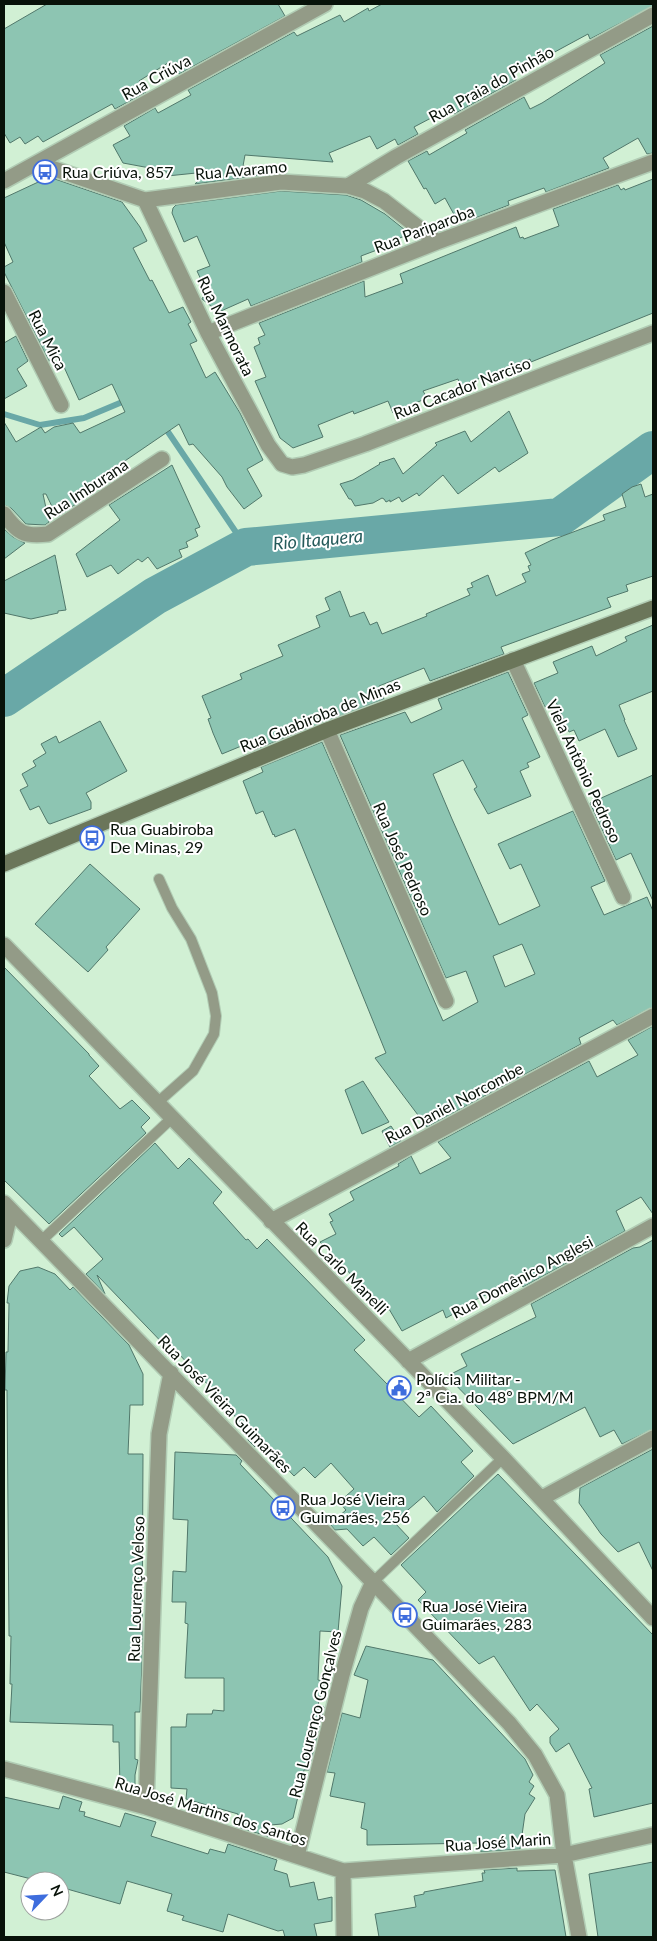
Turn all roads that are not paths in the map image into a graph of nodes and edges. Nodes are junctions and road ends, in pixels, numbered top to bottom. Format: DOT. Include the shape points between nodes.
graph roads {
  1 [pos="325,4"];
  2 [pos="653,15"];
  3 [pos="653,162"];
  4 [pos="37,164"];
  5 [pos="4,181"];
  6 [pos="348,186"];
  7 [pos="145,200"];
  8 [pos="437,242"];
  9 [pos="4,292"];
  10 [pos="208,332"];
  11 [pos="653,333"];
  12 [pos="61,405"];
  13 [pos="162,459"];
  14 [pos="282,464"];
  15 [pos="4,514"];
  16 [pos="653,608"];
  17 [pos="513,660"];
  18 [pos="327,730"];
  19 [pos="4,864"];
  20 [pos="159,879"];
  21 [pos="623,897"];
  22 [pos="4,945"];
  23 [pos="446,1002"];
  24 [pos="653,1016"];
  25 [pos="157,1103"];
  26 [pos="172,1118"];
  27 [pos="7,1206"];
  28 [pos="271,1221"];
  29 [pos="653,1226"];
  30 [pos="4,1240"];
  31 [pos="40,1242"];
  32 [pos="408,1361"];
  33 [pos="172,1373"];
  34 [pos="653,1438"];
  35 [pos="503,1458"];
  36 [pos="542,1498"];
  37 [pos="373,1582"];
  38 [pos="653,1618"];
  39 [pos="4,1769"];
  40 [pos="146,1807"];
  41 [pos="653,1835"];
  42 [pos="564,1855"];
  43 [pos="297,1856"];
  44 [pos="343,1871"];
  45 [pos="344,1937"];
  46 [pos="579,1937"];
  1 -- 4 [label="street, Rua Criúva"];
  2 -- 6 [label="street, Rua Praia do Pinhão"];
  3 -- 8 [label="street, Rua Pariparoba"];
  4 -- 5 [label="street, Rua Criúva"];
  4 -- 7 [label="street, Rua Avaramo"];
  6 -- 7 [label="street, Rua Avaramo" via="281,182"];
  6 -- 8 [label="street, Rua Avaramo" via="384,201"];
  7 -- 10 [label="street, Rua Marmorata"];
  8 -- 10 [label="street, Rua Pariparoba"];
  9 -- 12 [label="street, Rua Mica"];
  10 -- 14 [label="street, Rua Marmorata" via="268,445"];
  11 -- 14 [label="street, Rua Cacador Narciso" via="325,458 292,467"];
  13 -- 15 [label="street, Rua Imburana" via="48,534 24,534"];
  16 -- 17 [label="street, Rua Guabiroba de Minas"];
  17 -- 18 [label="street, Rua Guabiroba de Minas"];
  17 -- 21 [label="street, Viela Antônio Pedroso"];
  18 -- 19 [label="street, Rua Guabiroba de Minas"];
  18 -- 23 [label="street, Rua José Pedroso"];
  20 -- 25 [label="lane" via="191,939 212,993 216,1016 214,1034 193,1071"];
  22 -- 25 [label="street, Rua Carlo Manelli"];
  24 -- 28 [label="street, Rua Daniel Norcombe"];
  25 -- 26 [label="street, Rua Carlo Manelli"];
  26 -- 28 [label="street, Rua Carlo Manelli"];
  26 -- 31 [label="lane"];
  27 -- 30 [label="street"];
  27 -- 31 [label="street, Rua José Vieira Guimarães"];
  28 -- 32 [label="street, Rua Carlo Manelli"];
  29 -- 32 [label="street, Rua Domênico Anglesi"];
  31 -- 33 [label="street, Rua José Vieira Guimarães"];
  32 -- 35 [label="street, Rua Carlo Manelli"];
  33 -- 37 [label="street, Rua José Vieira Guimarães"];
  33 -- 40 [label="street, Rua Lourenço Veloso" via="159,1434"];
  34 -- 36 [label="street"];
  35 -- 36 [label="street, Rua Carlo Manelli"];
  35 -- 37 [label="lane"];
  36 -- 38 [label="street, Rua Carlo Manelli"];
  37 -- 42 [label="street, Rua José Vieira Guimarães" via="509,1723 535,1755 556,1795"];
  37 -- 43 [label="street, Rua Lourenço Gonçalves" via="361,1608 342,1675"];
  39 -- 40 [label="street, Rua José Martins dos Santos"];
  40 -- 43 [label="street, Rua José Martins dos Santos"];
  41 -- 42 [label="street, Rua José Marin"];
  42 -- 44 [label="street, Rua José Marin"];
  42 -- 46 [label="street, Rua José Vieira Guimarães"];
  43 -- 44 [label="street, Rua José Martins dos Santos"];
  44 -- 45 [label="street"];
}
